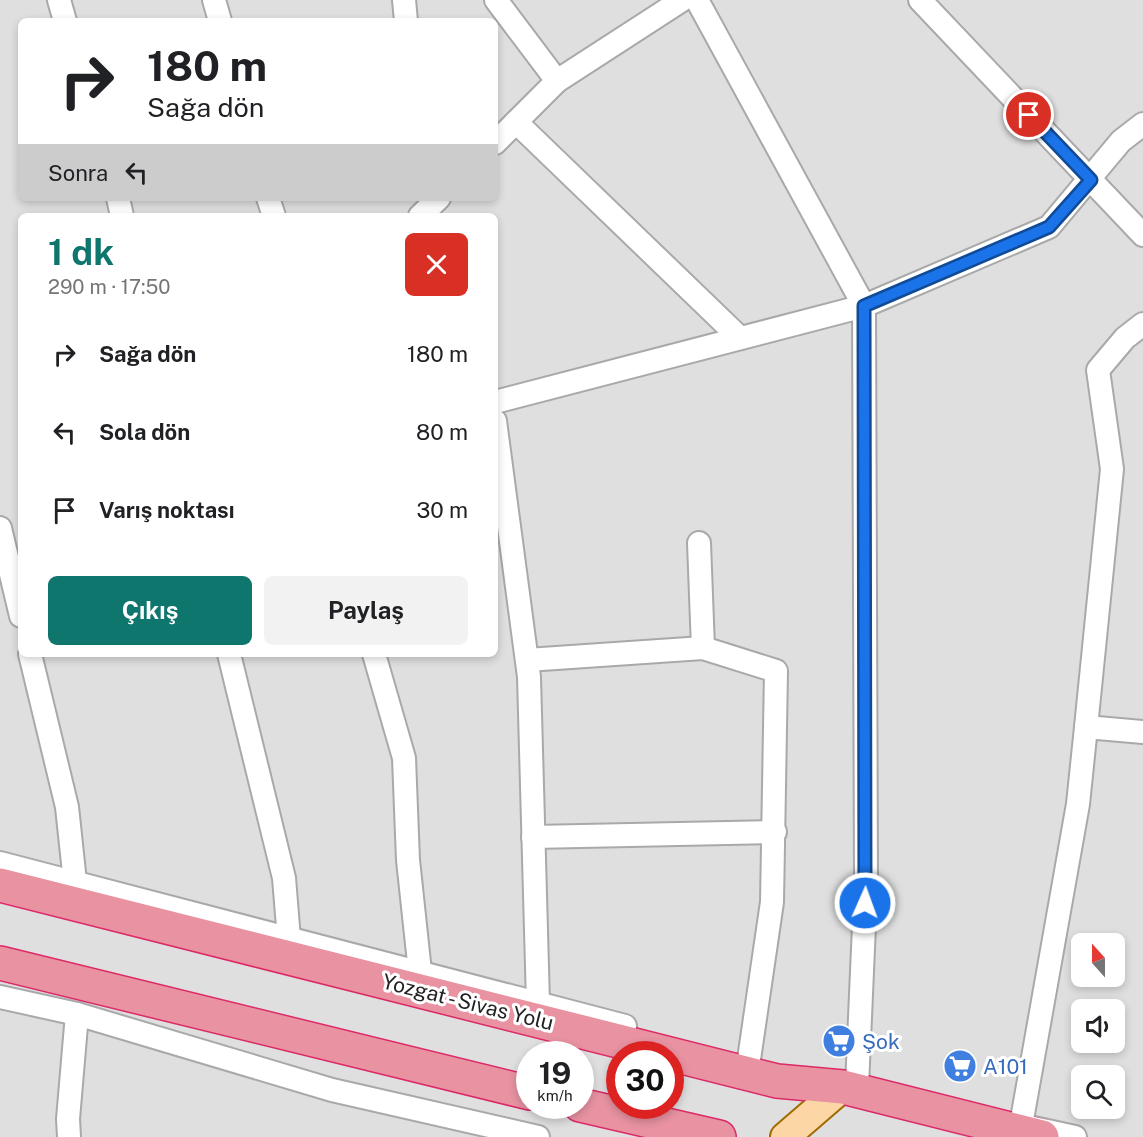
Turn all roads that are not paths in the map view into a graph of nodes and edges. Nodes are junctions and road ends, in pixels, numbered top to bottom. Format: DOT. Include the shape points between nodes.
graph roads {
  1 [pos="59,0"];
  2 [pos="214,0"];
  3 [pos="404,0"];
  4 [pos="496,0"];
  5 [pos="682,0"];
  6 [pos="697,0"];
  7 [pos="920,0"];
  8 [pos="65,18"];
  9 [pos="219,18"];
  10 [pos="405,18"];
  11 [pos="557,81"];
  12 [pos="516,122"];
  13 [pos="1143,124"];
  14 [pos="498,140"];
  15 [pos="1091,180"];
  16 [pos="436,201"];
  17 [pos="423,213"];
  18 [pos="1143,236"];
  19 [pos="864,306"];
  20 [pos="1143,324"];
  21 [pos="740,338"];
  22 [pos="498,401"];
  23 [pos="498,443"];
  24 [pos="0,528"];
  25 [pos="699,543"];
  26 [pos="10,562"];
  27 [pos="18,601"];
  28 [pos="703,648"];
  29 [pos="31,657"];
  30 [pos="230,657"];
  31 [pos="375,657"];
  32 [pos="527,660"];
  33 [pos="1086,728"];
  34 [pos="1143,732"];
  35 [pos="775,832"];
  36 [pos="533,837"];
  37 [pos="0,863"];
  38 [pos="75,882"];
  39 [pos="0,885"];
  40 [pos="289,939"];
  41 [pos="0,963"];
  42 [pos="420,972"];
  43 [pos="0,997"];
  44 [pos="538,1003"];
  45 [pos="77,1014"];
  46 [pos="748,1066"];
  47 [pos="850,1087"];
  48 [pos="516,1090"];
  49 [pos="594,1108"];
  50 [pos="1032,1131"];
  51 [pos="69,1137"];
  52 [pos="538,1137"];
  53 [pos="719,1137"];
  54 [pos="785,1137"];
  55 [pos="1074,1137"];
  1 -- 8 [label="street"];
  2 -- 9 [label="street"];
  3 -- 10 [label="street"];
  4 -- 11 [label="street"];
  5 -- 11 [label="street"];
  6 -- 19 [label="street"];
  7 -- 15 [label="street"];
  11 -- 12 [label="street"];
  12 -- 14 [label="street"];
  12 -- 21 [label="street"];
  13 -- 15 [label="street" via="1121,141"];
  15 -- 18 [label="street"];
  15 -- 19 [label="street" via="1049,227"];
  16 -- 17 [label="street"];
  19 -- 21 [label="street"];
  19 -- 47 [label="street" via="866,880"];
  20 -- 33 [label="street" via="1125,338 1098,370 1112,470"];
  21 -- 22 [label="street"];
  23 -- 32 [label="street"];
  24 -- 26 [label="street"];
  25 -- 28 [label="street"];
  26 -- 27 [label="street"];
  28 -- 32 [label="street"];
  28 -- 35 [label="street" via="776,671"];
  29 -- 38 [label="street" via="67,807"];
  30 -- 40 [label="street" via="284,878"];
  31 -- 42 [label="street" via="404,758 408,860"];
  32 -- 36 [label="street"];
  33 -- 34 [label="street"];
  33 -- 50 [label="street"];
  35 -- 36 [label="street"];
  35 -- 46 [label="street" via="772,902"];
  36 -- 44 [label="street"];
  37 -- 38 [label="street"];
  38 -- 40 [label="street"];
  39 -- 46 [label="highway, Yozgat - Sivas Yolu"];
  40 -- 42 [label="street"];
  41 -- 48 [label="highway"];
  42 -- 44 [label="street"];
  43 -- 45 [label="street"];
  44 -- 46 [label="street"];
  45 -- 51 [label="street"];
  45 -- 52 [label="street" via="332,1090"];
  46 -- 47 [label="highway, Yozgat - Sivas Yolu" via="777,1081"];
  47 -- 50 [label="highway, Yozgat - Sivas Yolu"];
  47 -- 54 [label="main road"];
  49 -- 53 [label="highway"];
  50 -- 55 [label="street"];
}
